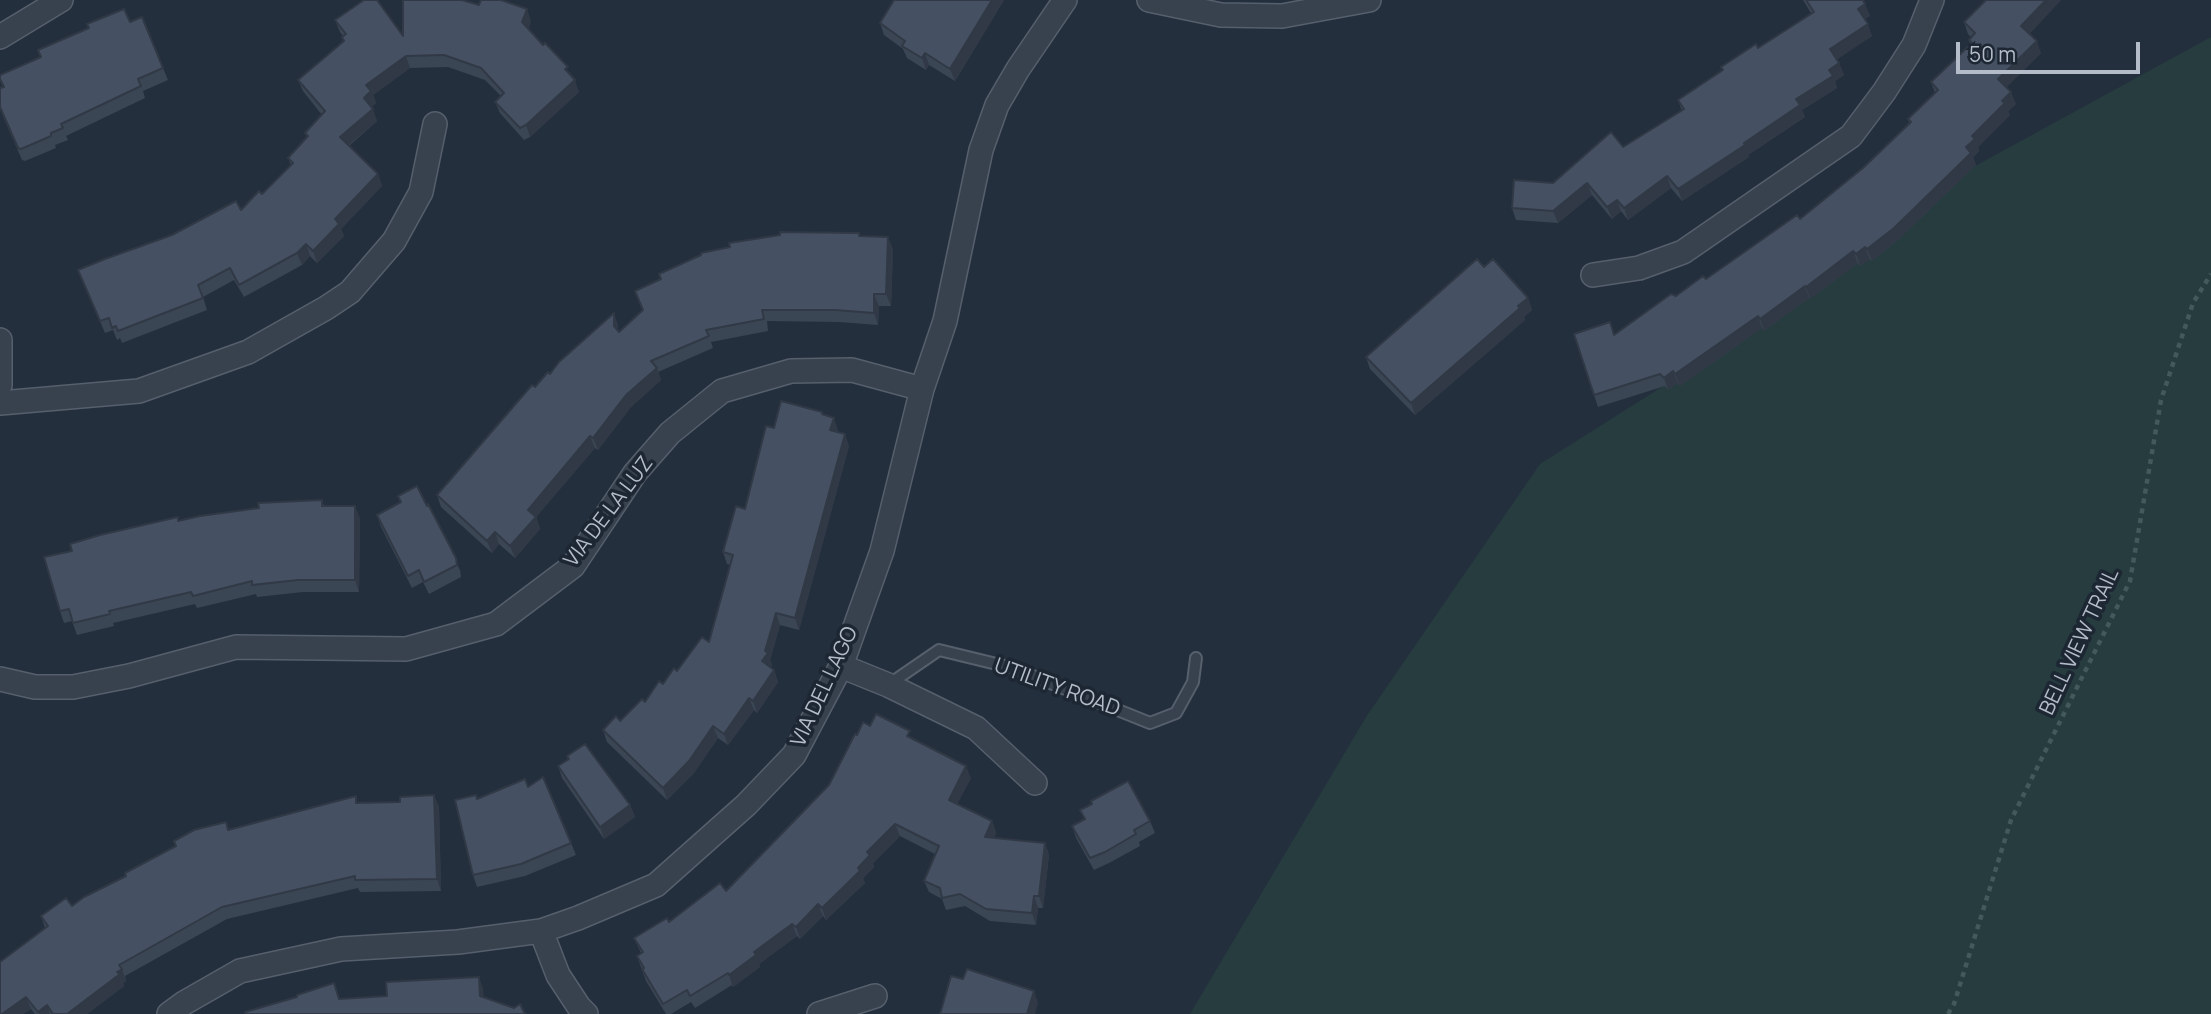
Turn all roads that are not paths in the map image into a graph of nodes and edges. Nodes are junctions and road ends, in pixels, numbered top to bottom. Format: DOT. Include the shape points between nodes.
graph roads {
  1 [pos="61,0"];
  2 [pos="1065,0"];
  3 [pos="1149,0"];
  4 [pos="1369,0"];
  5 [pos="1932,0"];
  6 [pos="0,37"];
  7 [pos="435,124"];
  8 [pos="1593,275"];
  9 [pos="0,340"];
  10 [pos="0,385"];
  11 [pos="922,389"];
  12 [pos="0,403"];
  13 [pos="1196,658"];
  14 [pos="841,666"];
  15 [pos="0,679"];
  16 [pos="888,685"];
  17 [pos="1035,783"];
  18 [pos="541,931"];
  19 [pos="875,996"];
  20 [pos="169,1014"];
  21 [pos="586,1014"];
  22 [pos="819,1014"];
  1 -- 6 [label="street"];
  2 -- 11 [label="street, VIA DEL LAGO" via="997,105 981,150 945,321"];
  3 -- 4 [label="street" via="1221,15 1282,16"];
  5 -- 8 [label="street" via="1914,45 1851,136 1683,252 1639,268"];
  7 -- 12 [label="street" via="421,192 394,241 350,292 326,308 248,352 139,391"];
  9 -- 10 [label="street"];
  11 -- 14 [label="street, VIA DEL LAGO" via="882,551"];
  11 -- 15 [label="street, VIA DE LA LUZ" via="839,370 791,371 722,391 670,433 635,473 573,566 496,624 406,649 236,648 73,687 35,687"];
  13 -- 16 [label="lane, UTILITY ROAD" via="1192,682 1176,713 1150,723 1013,668 939,650"];
  14 -- 16 [label="street"];
  14 -- 18 [label="street, VIA DEL LAGO" via="794,755 656,885"];
  16 -- 17 [label="street" via="976,728"];
  18 -- 20 [label="street, VIA DEL LAGO" via="458,942 341,949 240,971"];
  18 -- 21 [label="street" via="558,975"];
  19 -- 22 [label="street"];
}
